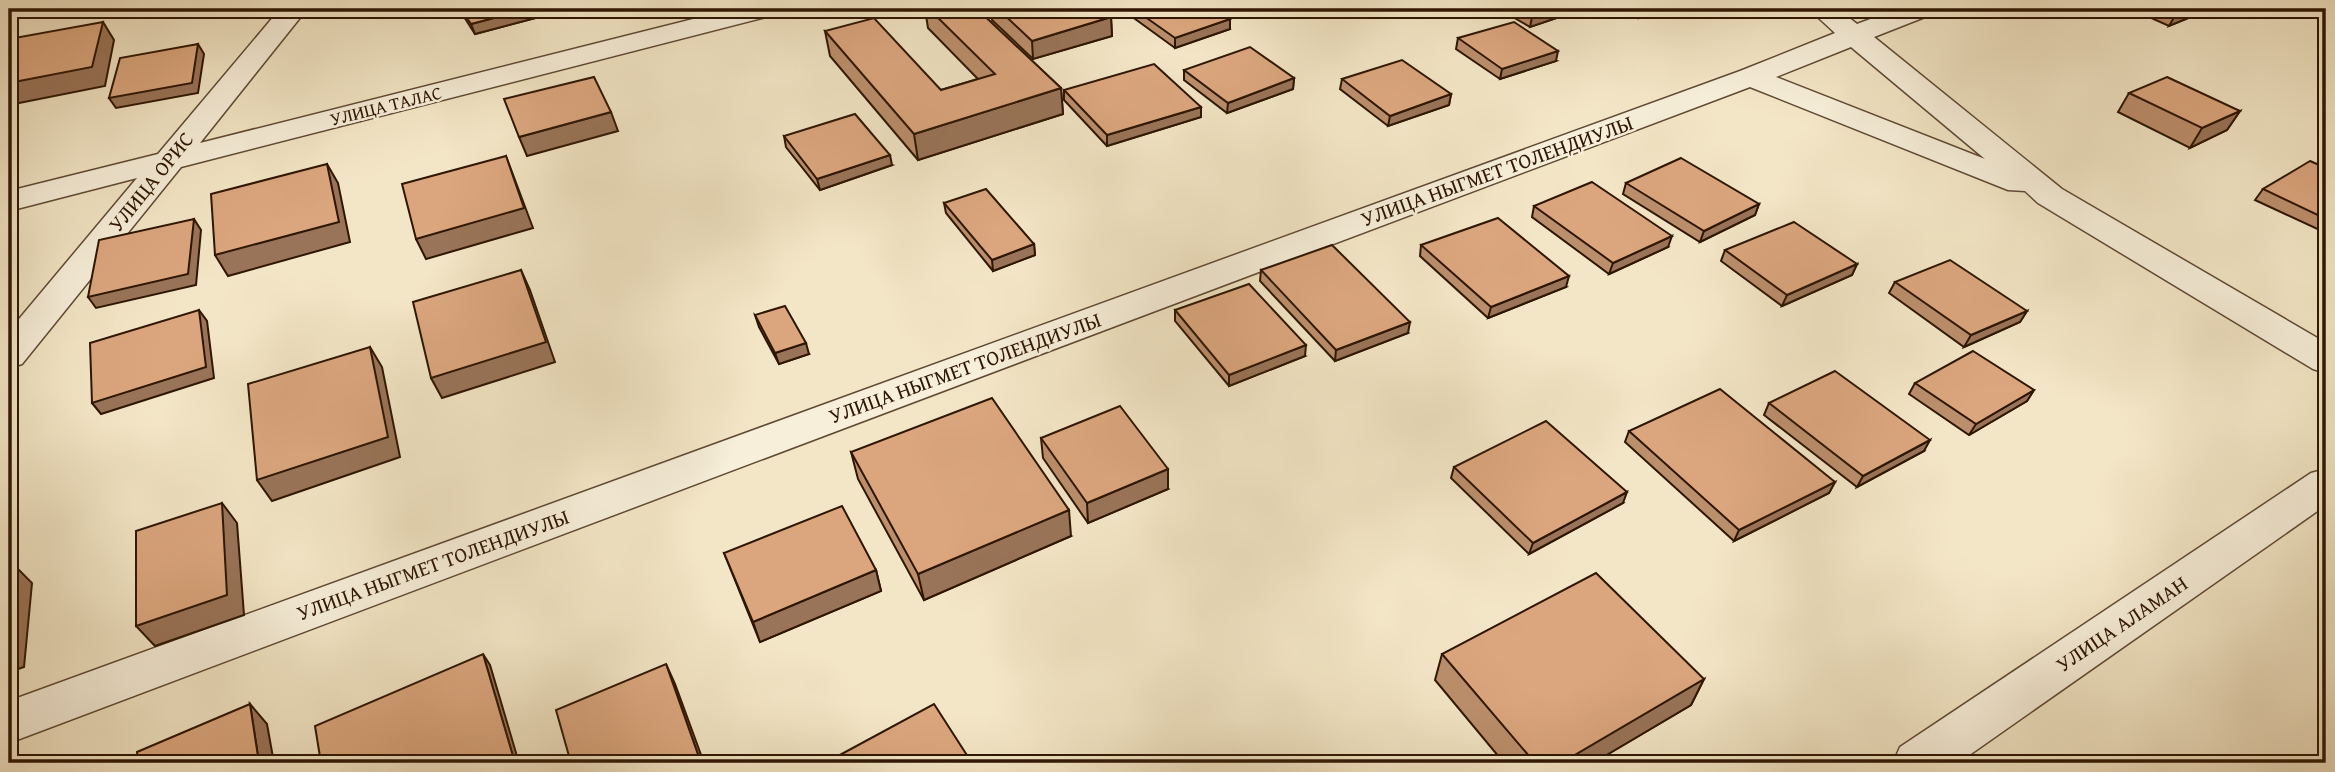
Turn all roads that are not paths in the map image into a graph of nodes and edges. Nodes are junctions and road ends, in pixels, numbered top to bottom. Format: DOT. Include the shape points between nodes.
graph roads {
  1 [pos="294,9"];
  2 [pos="764,9"];
  3 [pos="1822,9"];
  4 [pos="1920,9"];
  5 [pos="1855,33"];
  6 [pos="1750,77"];
  7 [pos="169,162"];
  8 [pos="2050,196"];
  9 [pos="9,201"];
  10 [pos="9,355"];
  11 [pos="2326,360"];
  12 [pos="2326,484"];
  13 [pos="9,722"];
  14 [pos="1918,763"];
  1 -- 7 [label="street, УЛИЦА ОРИС"];
  2 -- 7 [label="street, УЛИЦА ТАЛАС"];
  3 -- 5 [label="street"];
  4 -- 5 [label="street, УЛИЦА НЫГМЕТ ТОЛЕНДИУЛЫ"];
  5 -- 6 [label="street, УЛИЦА НЫГМЕТ ТОЛЕНДИУЛЫ"];
  5 -- 8 [label="street"];
  6 -- 8 [label="street"];
  6 -- 13 [label="street, УЛИЦА НЫГМЕТ ТОЛЕНДИУЛЫ"];
  7 -- 9 [label="street, УЛИЦА ТАЛАС"];
  7 -- 10 [label="street, УЛИЦА ОРИС"];
  8 -- 11 [label="street"];
  12 -- 14 [label="street, УЛИЦА АЛАМАН"];
}
